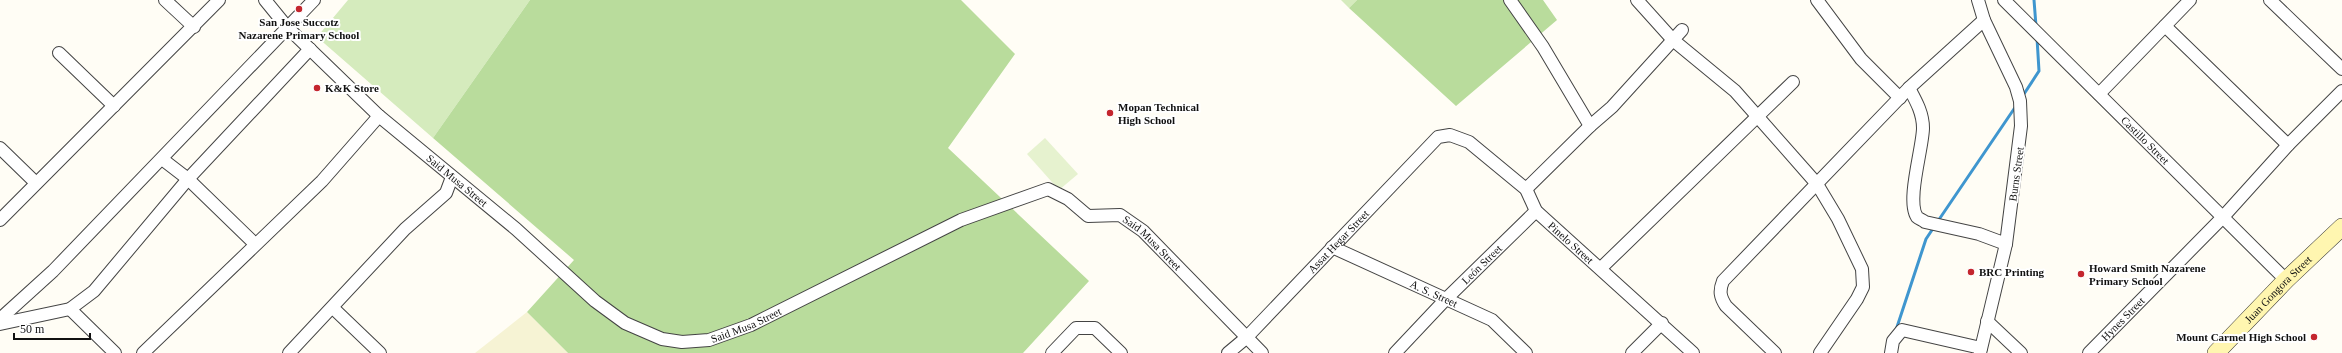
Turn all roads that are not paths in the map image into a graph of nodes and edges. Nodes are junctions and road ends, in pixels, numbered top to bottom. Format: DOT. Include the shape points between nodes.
graph roads {
  1 [pos="165,0"];
  2 [pos="218,0"];
  3 [pos="265,0"];
  4 [pos="314,0"];
  5 [pos="1510,0"];
  6 [pos="1636,0"];
  7 [pos="1817,0"];
  8 [pos="1978,0"];
  9 [pos="2004,0"];
  10 [pos="2190,0"];
  11 [pos="2270,0"];
  12 [pos="1984,20"];
  13 [pos="2165,26"];
  14 [pos="194,27"];
  15 [pos="287,27"];
  16 [pos="1682,30"];
  17 [pos="1673,40"];
  18 [pos="310,49"];
  19 [pos="59,53"];
  20 [pos="2342,69"];
  21 [pos="1792,82"];
  22 [pos="1909,88"];
  23 [pos="2342,91"];
  24 [pos="2099,94"];
  25 [pos="1900,98"];
  26 [pos="114,106"];
  27 [pos="378,116"];
  28 [pos="1756,118"];
  29 [pos="1590,126"];
  30 [pos="1450,135"];
  31 [pos="2288,145"];
  32 [pos="0,148"];
  33 [pos="162,159"];
  34 [pos="452,177"];
  35 [pos="188,179"];
  36 [pos="36,183"];
  37 [pos="1817,184"];
  38 [pos="1526,189"];
  39 [pos="1536,211"];
  40 [pos="2223,216"];
  41 [pos="0,220"];
  42 [pos="2340,232"];
  43 [pos="255,244"];
  44 [pos="2006,244"];
  45 [pos="1332,247"];
  46 [pos="1601,268"];
  47 [pos="2286,280"];
  48 [pos="1445,300"];
  49 [pos="333,308"];
  50 [pos="70,309"];
  51 [pos="0,320"];
  52 [pos="1987,321"];
  53 [pos="1662,323"];
  54 [pos="0,324"];
  55 [pos="1246,338"];
  56 [pos="1981,350"];
  57 [pos="115,353"];
  58 [pos="143,353"];
  59 [pos="289,353"];
  60 [pos="380,353"];
  61 [pos="1052,353"];
  62 [pos="1121,353"];
  63 [pos="1228,353"];
  64 [pos="1262,353"];
  65 [pos="1395,353"];
  66 [pos="1526,353"];
  67 [pos="1632,353"];
  68 [pos="1693,353"];
  69 [pos="1775,353"];
  70 [pos="1820,353"];
  71 [pos="1891,353"];
  72 [pos="2021,353"];
  73 [pos="2089,353"];
  74 [pos="2216,353"];
  1 -- 14 [label="street"];
  2 -- 14 [label="street"];
  3 -- 15 [label="street, Said Musa Street"];
  4 -- 15 [label="street"];
  5 -- 29 [label="street" via="1547,53"];
  6 -- 17 [label="street"];
  7 -- 25 [label="street" via="1861,59"];
  8 -- 12 [label="street, Burns Street"];
  9 -- 24 [label="street, Castillo Street"];
  10 -- 13 [label="street"];
  11 -- 20 [label="street"];
  12 -- 22 [label="street"];
  12 -- 44 [label="street, Burns Street" via="2020,100 2020,142"];
  13 -- 24 [label="street"];
  13 -- 31 [label="street"];
  14 -- 26 [label="street"];
  15 -- 18 [label="street, Said Musa Street"];
  15 -- 33 [label="street"];
  16 -- 17 [label="street"];
  17 -- 28 [label="street" via="1735,91"];
  17 -- 29 [label="street" via="1612,107"];
  18 -- 27 [label="street, Said Musa Street"];
  18 -- 35 [label="street"];
  19 -- 26 [label="street"];
  21 -- 28 [label="street"];
  22 -- 25 [label="street"];
  22 -- 44 [label="street" via="1922,117 1923,129 1916,170 1914,208 1917,217 1925,222 1979,234"];
  23 -- 31 [label="street, Hynes Street"];
  24 -- 40 [label="street, Castillo Street"];
  25 -- 37 [label="street"];
  26 -- 36 [label="street"];
  27 -- 34 [label="street, Said Musa Street"];
  27 -- 43 [label="street" via="322,181"];
  28 -- 37 [label="street"];
  28 -- 46 [label="street"];
  29 -- 38 [label="street"];
  30 -- 38 [label="street, Pinelo Street" via="1469,142"];
  30 -- 45 [label="street, Assat Hegar Street" via="1438,137"];
  31 -- 40 [label="street, Hynes Street"];
  32 -- 36 [label="street"];
  33 -- 35 [label="street"];
  33 -- 51 [label="street" via="53,271"];
  34 -- 49 [label="street" via="446,193 405,229"];
  34 -- 55 [label="street, Said Musa Street" via="516,229 601,306 624,323 662,339 682,342 709,340 751,325 961,220 1048,189 1068,199 1088,216 1120,215 1143,231"];
  35 -- 43 [label="street"];
  35 -- 50 [label="street" via="94,291"];
  36 -- 41 [label="street"];
  37 -- 69 [label="street" via="1723,281 1720,289 1726,306"];
  37 -- 70 [label="street" via="1838,219 1862,269 1864,279 1857,299"];
  38 -- 39 [label="street, Pinelo Street"];
  39 -- 46 [label="street, Pinelo Street"];
  39 -- 48 [label="street, León Street"];
  40 -- 47 [label="street, Castillo Street"];
  40 -- 73 [label="street, Hynes Street"];
  42 -- 47 [label="street, Juan Gongora Street"];
  43 -- 58 [label="street"];
  44 -- 52 [label="street, Burns Street"];
  45 -- 48 [label="street, A. S. Street"];
  45 -- 55 [label="street, Assat Hegar Street"];
  46 -- 53 [label="street, Pinelo Street"];
  47 -- 74 [label="street, Juan Gongora Street"];
  48 -- 65 [label="street, León Street"];
  48 -- 66 [label="street, A. S. Street" via="1492,320"];
  49 -- 59 [label="street"];
  49 -- 60 [label="street"];
  50 -- 54 [label="street"];
  50 -- 57 [label="street"];
  52 -- 56 [label="street, Burns Street"];
  52 -- 72 [label="street"];
  53 -- 67 [label="street"];
  53 -- 68 [label="street, Pinelo Street"];
  55 -- 63 [label="street, Assat Hegar Street"];
  55 -- 64 [label="street, Said Musa Street"];
  56 -- 71 [label="street" via="1902,330 1893,341"];
  61 -- 62 [label="street" via="1076,328 1095,328"];
}
